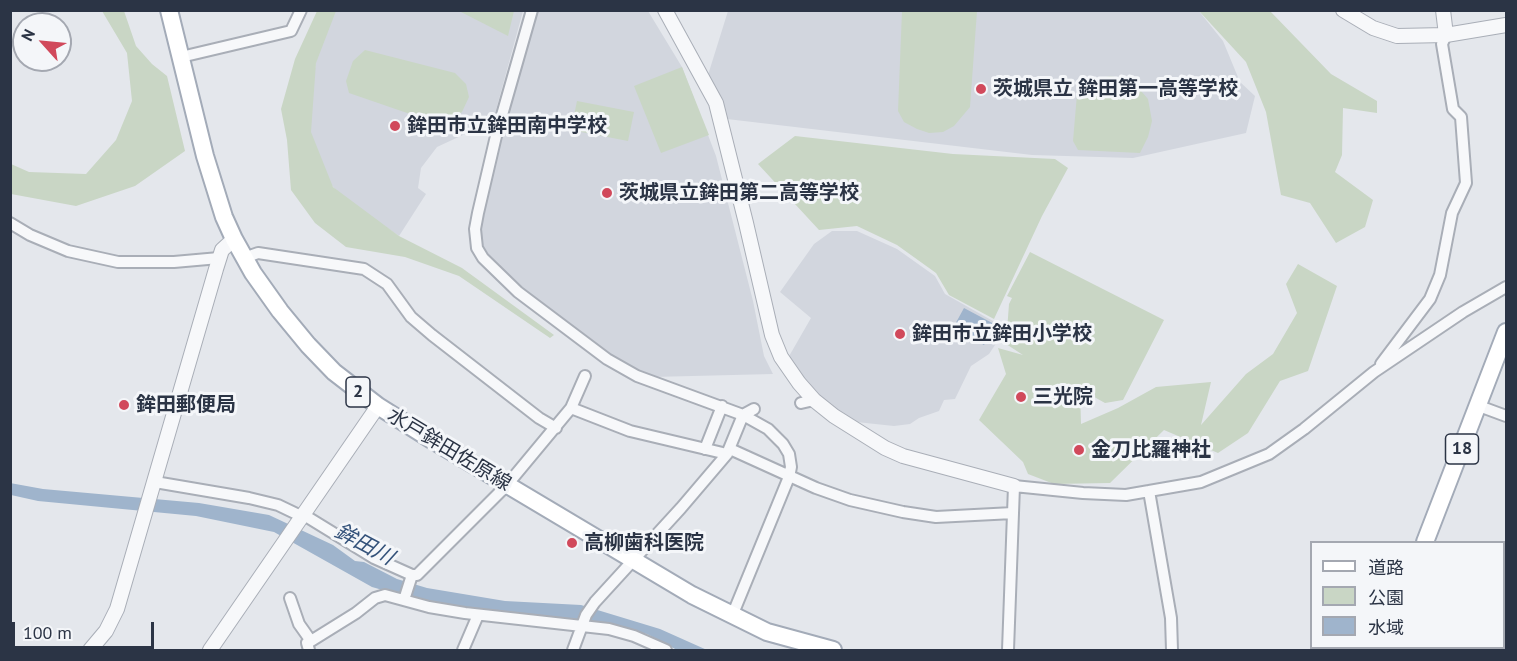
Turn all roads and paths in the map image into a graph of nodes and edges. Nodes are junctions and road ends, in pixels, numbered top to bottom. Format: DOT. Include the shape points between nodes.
graph roads {
  1 [pos="169,10"];
  2 [pos="301,10"];
  3 [pos="532,10"];
  4 [pos="665,10"];
  5 [pos="1343,10"];
  6 [pos="1443,10"];
  7 [pos="1360,16"];
  8 [pos="1506,25"];
  9 [pos="1446,35"];
  10 [pos="181,57"];
  11 [pos="10,224"];
  12 [pos="234,239"];
  13 [pos="219,258"];
  14 [pos="244,258"];
  15 [pos="1506,286"];
  16 [pos="1506,332"];
  17 [pos="1374,372"];
  18 [pos="585,376"];
  19 [pos="378,406"];
  20 [pos="722,406"];
  21 [pos="1479,406"];
  22 [pos="571,408"];
  23 [pos="754,410"];
  24 [pos="743,415"];
  25 [pos="1506,416"];
  26 [pos="556,428"];
  27 [pos="705,449"];
  28 [pos="728,452"];
  29 [pos="789,477"];
  30 [pos="154,484"];
  31 [pos="507,485"];
  32 [pos="1014,486"];
  33 [pos="1149,491"];
  34 [pos="1012,513"];
  35 [pos="302,517"];
  36 [pos="1426,541"];
  37 [pos="633,560"];
  38 [pos="412,576"];
  39 [pos="291,598"];
  40 [pos="404,599"];
  41 [pos="478,615"];
  42 [pos="732,616"];
  43 [pos="583,623"];
  44 [pos="310,646"];
  45 [pos="90,651"];
  46 [pos="210,651"];
  47 [pos="463,651"];
  48 [pos="573,651"];
  49 [pos="666,651"];
  50 [pos="833,651"];
  51 [pos="1008,651"];
  52 [pos="1172,651"];
  1 -- 10 [label="main road, 水戸鉾田佐原線 / 2"];
  2 -- 10 [label="street" via="291,31"];
  3 -- 20 [label="street" via="478,213 477,248 511,285 607,359 637,376"];
  4 -- 32 [label="street" via="716,103 772,335 807,401 903,456"];
  5 -- 7 [label="street"];
  6 -- 9 [label="street"];
  7 -- 9 [label="street" via="1383,32 1397,36"];
  8 -- 9 [label="street"];
  9 -- 17 [label="street" via="1442,44 1453,109 1461,117 1466,183 1452,213 1440,275 1430,299"];
  10 -- 12 [label="main road, 水戸鉾田佐原線 / 2" via="205,156"];
  11 -- 13 [label="street" via="68,251 118,262"];
  12 -- 13 [label="street"];
  12 -- 14 [label="main road, 水戸鉾田佐原線 / 2"];
  13 -- 30 [label="street"];
  14 -- 19 [label="main road, 水戸鉾田佐原線 / 2" via="308,345 334,372"];
  14 -- 26 [label="street" via="258,253 364,269 376,275 411,317 432,335"];
  15 -- 17 [label="street"];
  16 -- 21 [label="main road, 18"];
  17 -- 33 [label="street" via="1269,454 1201,482"];
  18 -- 22 [label="street"];
  19 -- 31 [label="main road, 水戸鉾田佐原線 / 2"];
  19 -- 35 [label="street"];
  20 -- 24 [label="street"];
  20 -- 27 [label="street"];
  21 -- 25 [label="street"];
  21 -- 36 [label="main road, 18"];
  22 -- 26 [label="street"];
  22 -- 27 [label="street" via="630,431"];
  23 -- 24 [label="street"];
  24 -- 28 [label="street"];
  24 -- 29 [label="street" via="776,435 789,454"];
  26 -- 31 [label="street"];
  27 -- 28 [label="street"];
  28 -- 29 [label="street"];
  28 -- 37 [label="street"];
  29 -- 34 [label="street" via="850,500 903,512 936,517"];
  29 -- 42 [label="street"];
  30 -- 35 [label="street" via="249,498 278,505"];
  30 -- 45 [label="street" via="117,609"];
  31 -- 37 [label="main road, 水戸鉾田佐原線 / 2"];
  31 -- 38 [label="street" via="425,569"];
  32 -- 33 [label="street" via="1101,495"];
  32 -- 34 [label="street"];
  33 -- 52 [label="street" via="1171,618"];
  34 -- 51 [label="street"];
  35 -- 38 [label="street"];
  35 -- 46 [label="street"];
  37 -- 42 [label="main road, 水戸鉾田佐原線 / 2"];
  37 -- 43 [label="street" via="595,602"];
  38 -- 40 [label="street"];
  39 -- 44 [label="street"];
  40 -- 41 [label="street"];
  40 -- 44 [label="street" via="385,595 375,598"];
  41 -- 43 [label="street"];
  41 -- 47 [label="street"];
  42 -- 50 [label="main road, 水戸鉾田佐原線 / 2" via="778,636"];
  43 -- 48 [label="street"];
  43 -- 49 [label="street" via="619,631"];
}
